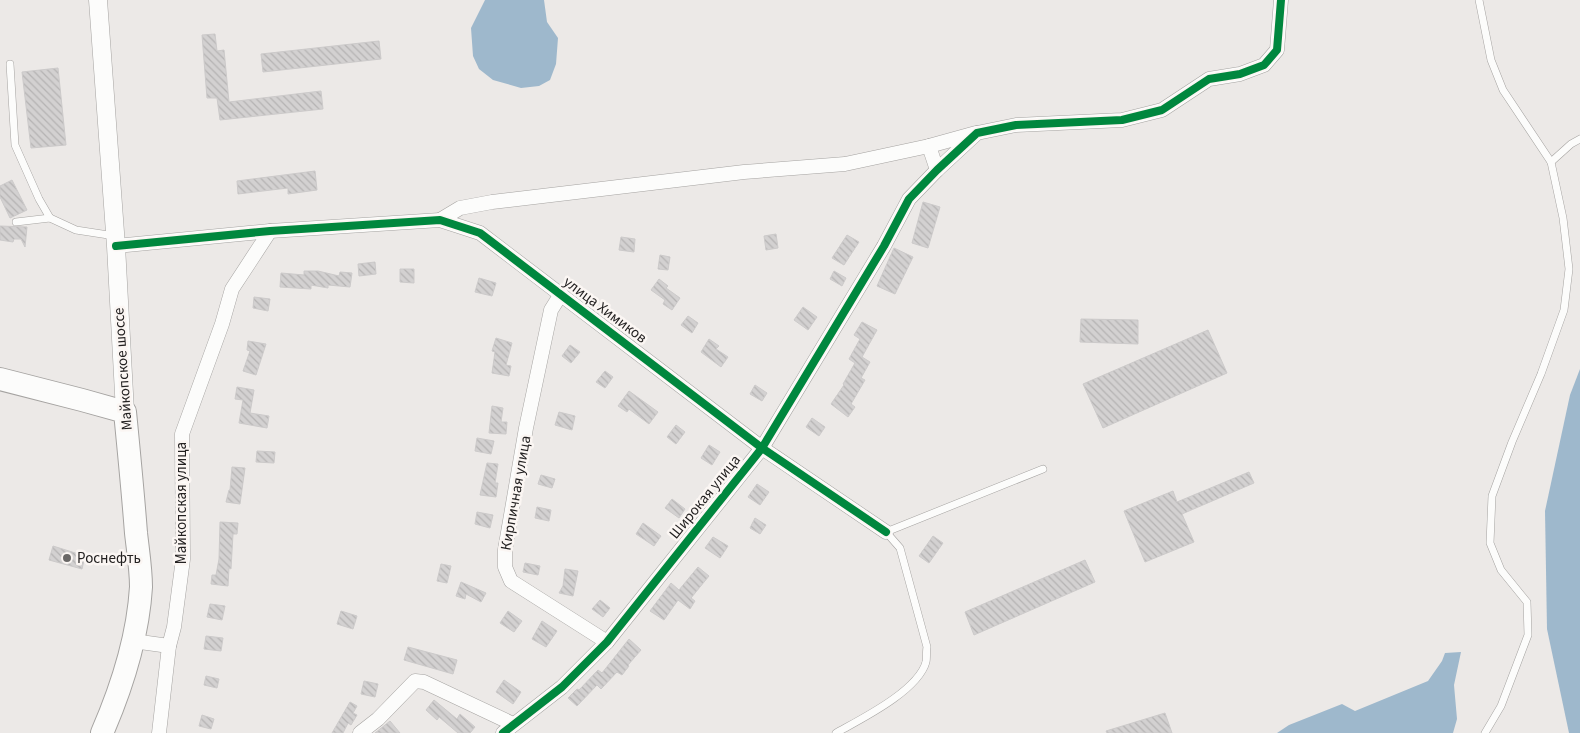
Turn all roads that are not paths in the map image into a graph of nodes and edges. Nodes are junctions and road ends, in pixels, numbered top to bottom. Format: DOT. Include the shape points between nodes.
graph roads {
  1 [pos="98,0"];
  2 [pos="1281,0"];
  3 [pos="1479,0"];
  4 [pos="10,64"];
  5 [pos="977,133"];
  6 [pos="1580,139"];
  7 [pos="929,146"];
  8 [pos="1551,162"];
  9 [pos="937,170"];
  10 [pos="50,218"];
  11 [pos="440,220"];
  12 [pos="16,222"];
  13 [pos="270,232"];
  14 [pos="116,241"];
  15 [pos="561,294"];
  16 [pos="0,379"];
  17 [pos="125,412"];
  18 [pos="762,448"];
  19 [pos="1043,469"];
  20 [pos="886,532"];
  21 [pos="133,641"];
  22 [pos="607,642"];
  23 [pos="169,646"];
  24 [pos="508,729"];
  25 [pos="102,733"];
  26 [pos="159,733"];
  27 [pos="360,733"];
  28 [pos="836,733"];
  29 [pos="1485,733"];
  1 -- 14 [label="street, Майкопское шоссе"];
  2 -- 5 [label="street" via="1277,50 1264,65 1240,74 1209,79 1162,110 1122,120 1016,125"];
  3 -- 8 [label="lane" via="1491,60 1503,90"];
  4 -- 10 [label="lane" via="15,145"];
  5 -- 7 [label="street"];
  5 -- 9 [label="street, Широкая улица"];
  6 -- 8 [label="lane"];
  7 -- 9 [label="street"];
  7 -- 11 [label="street" via="845,164 744,172 492,202 460,208"];
  8 -- 29 [label="lane" via="1564,218 1569,269 1564,310 1542,374 1492,496 1490,544 1501,570 1527,602 1528,635 1501,706"];
  9 -- 18 [label="street, Широкая улица" via="909,199"];
  10 -- 12 [label="lane"];
  10 -- 14 [label="lane" via="76,230"];
  11 -- 13 [label="street, улица Химиков"];
  11 -- 15 [label="street, улица Химиков" via="480,233"];
  13 -- 14 [label="street, улица Химиков"];
  13 -- 23 [label="street, Майкопская улица" via="232,289 182,434 183,559"];
  14 -- 17 [label="street, Майкопское шоссе"];
  15 -- 18 [label="street, улица Химиков"];
  15 -- 22 [label="street, Кирпичная улица" via="551,310 526,428 505,550 505,567 511,581"];
  16 -- 17 [label="main road"];
  17 -- 21 [label="main road, Майкопское шоссе" via="141,585"];
  18 -- 20 [label="street, улица Химиков"];
  18 -- 22 [label="street, Широкая улица"];
  19 -- 20 [label="lane"];
  20 -- 28 [label="lane" via="900,548 926,647 926,663 914,681 890,702"];
  21 -- 23 [label="street"];
  21 -- 25 [label="main road, Майкопское шоссе" via="122,683"];
  22 -- 24 [label="street, Широкая улица" via="562,687"];
  23 -- 26 [label="street, Майкопская улица"];
  24 -- 27 [label="street" via="424,682 415,681"];
}
